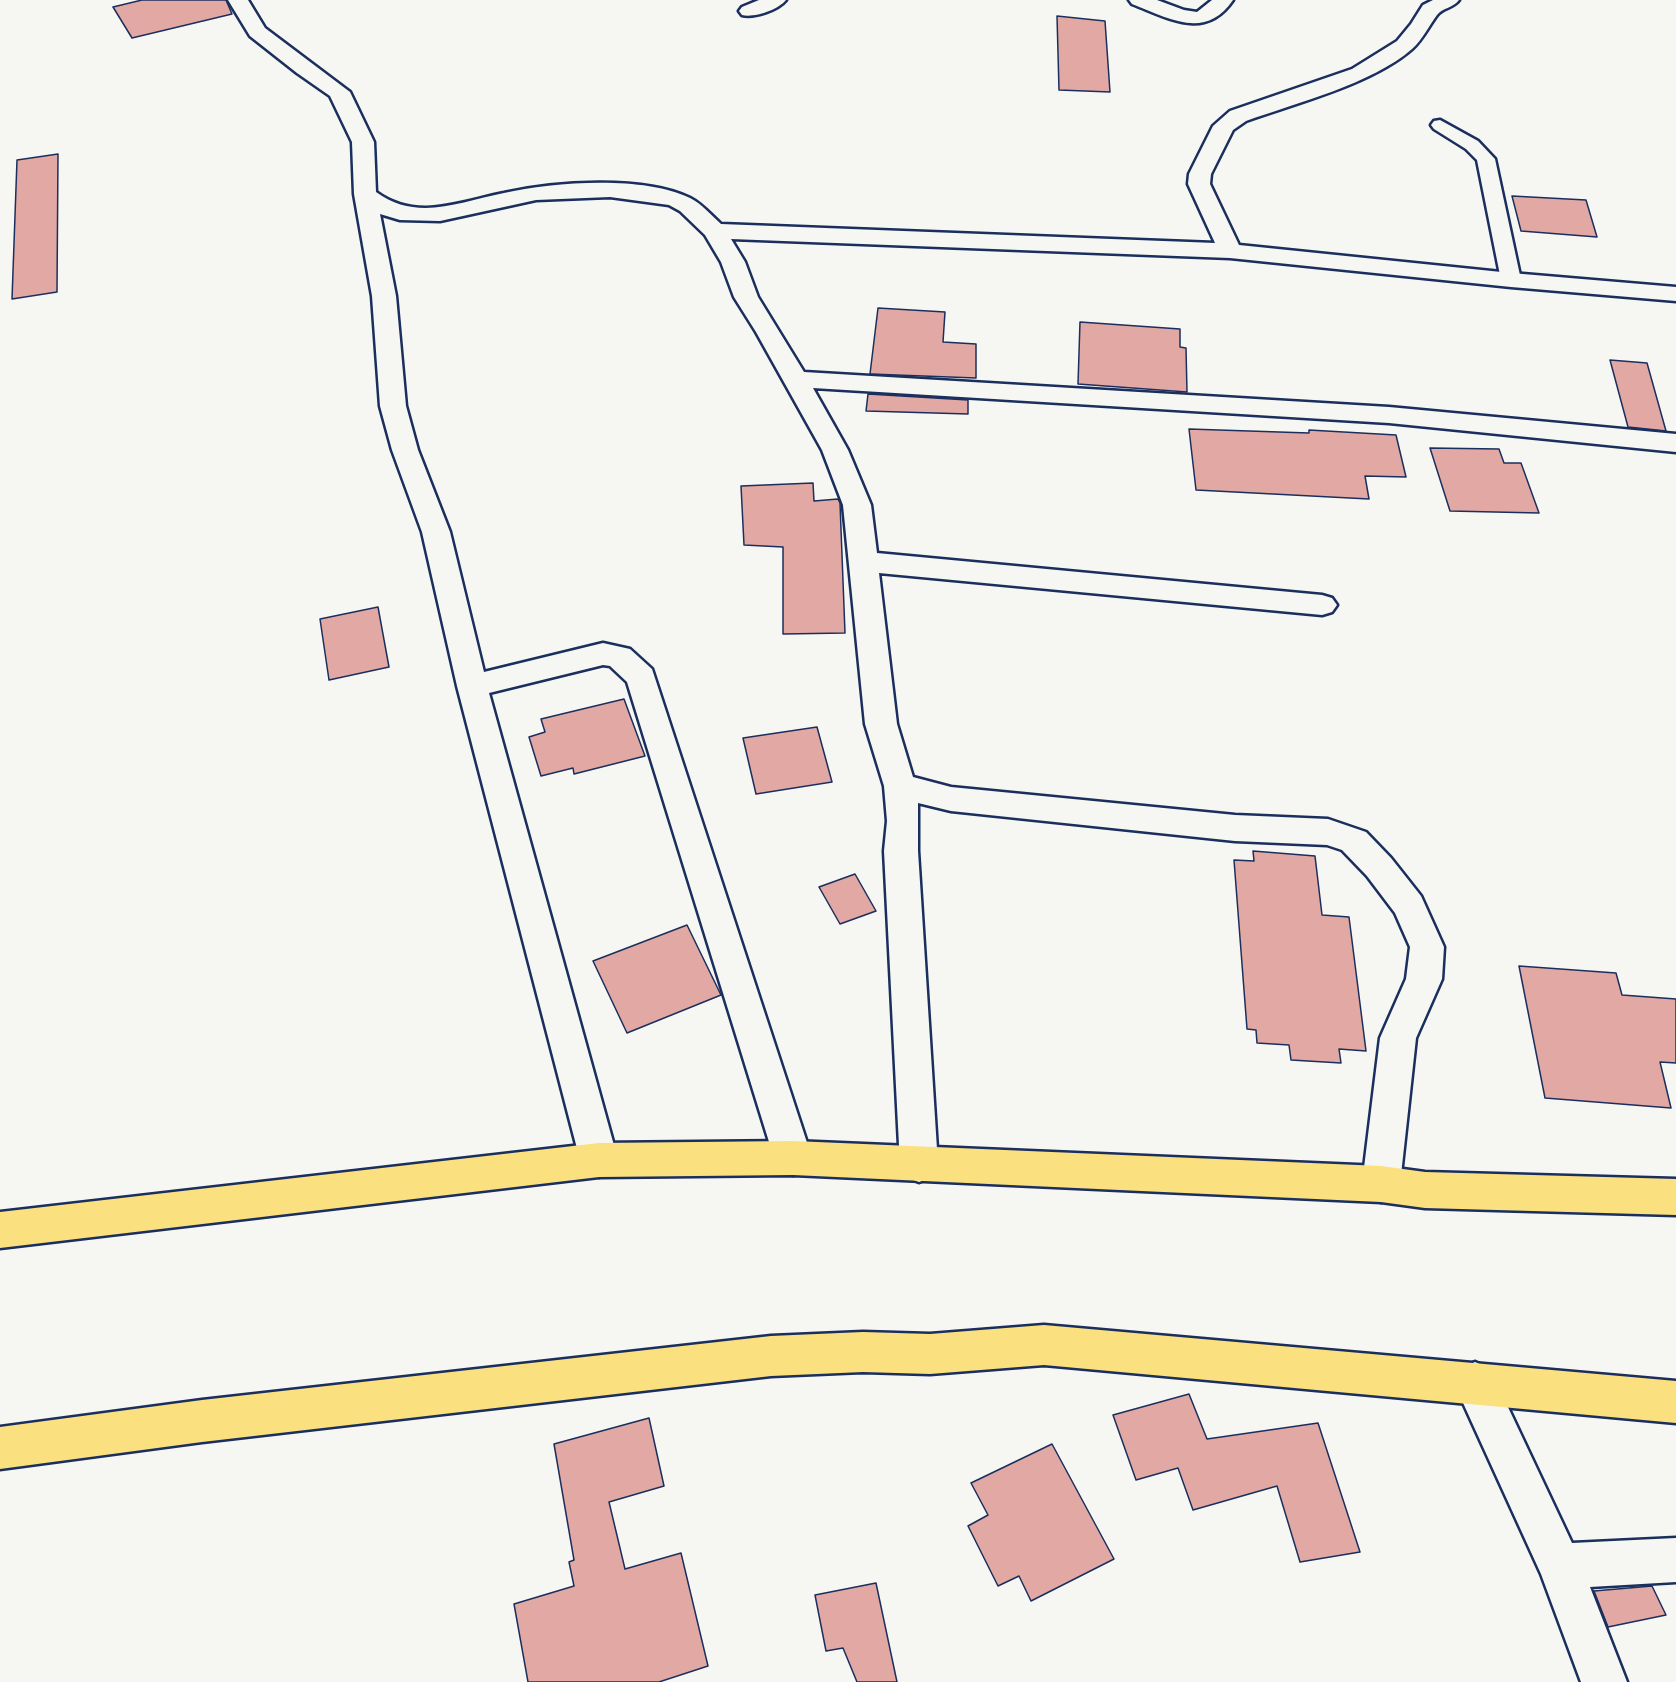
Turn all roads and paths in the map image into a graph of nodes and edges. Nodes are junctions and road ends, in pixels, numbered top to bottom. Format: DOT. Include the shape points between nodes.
graph roads {
  1 [pos="238,0"];
  2 [pos="776,0"];
  3 [pos="1139,0"];
  4 [pos="1223,0"];
  5 [pos="1449,0"];
  6 [pos="749,11"];
  7 [pos="1440,125"];
  8 [pos="365,194"];
  9 [pos="715,231"];
  10 [pos="1230,251"];
  11 [pos="1511,280"];
  12 [pos="1676,294"];
  13 [pos="795,379"];
  14 [pos="1676,444"];
  15 [pos="863,562"];
  16 [pos="1322,605"];
  17 [pos="472,686"];
  18 [pos="900,786"];
  19 [pos="793,1158"];
  20 [pos="599,1160"];
  21 [pos="919,1165"];
  22 [pos="1381,1184"];
  23 [pos="1676,1197"];
  24 [pos="0,1230"];
  25 [pos="1475,1383"];
  26 [pos="1676,1402"];
  27 [pos="0,1448"];
  28 [pos="1676,1560"];
  29 [pos="1560,1566"];
  30 [pos="1604,1682"];
  1 -- 8 [label="street" via="257,32 339,92 363,142"];
  2 -- 6 [label="street"];
  3 -- 4 [label="street" via="1195,17 1209,14"];
  5 -- 10 [label="street" via="1430,9 1404,45 1359,73 1238,116 1224,126 1200,174 1199,184"];
  7 -- 11 [label="lane" via="1486,159"];
  8 -- 9 [label="street" via="377,206 417,216 521,196 616,189 661,196 687,205"];
  8 -- 17 [label="street" via="384,296 393,406 436,532"];
  9 -- 10 [label="street"];
  9 -- 13 [label="street" via="733,262 746,297"];
  10 -- 11 [label="street"];
  11 -- 12 [label="street"];
  13 -- 14 [label="street" via="1389,415"];
  13 -- 15 [label="street" via="844,468 857,505"];
  15 -- 16 [label="street"];
  15 -- 18 [label="street" via="881,724"];
  17 -- 19 [label="street" via="603,654 619,657 641,677"];
  17 -- 20 [label="street"];
  18 -- 21 [label="street"];
  18 -- 22 [label="street" via="951,799 1235,828 1328,832 1354,841 1409,906 1427,947 1424,979 1398,1038"];
  19 -- 20 [label="highway"];
  19 -- 21 [label="highway"];
  20 -- 24 [label="highway"];
  21 -- 22 [label="highway"];
  22 -- 23 [label="highway" via="1425,1190"];
  25 -- 26 [label="highway"];
  25 -- 27 [label="highway" via="1044,1346 930,1354 771,1356"];
  25 -- 29 [label="street"];
  28 -- 29 [label="street"];
  29 -- 30 [label="street"];
}
